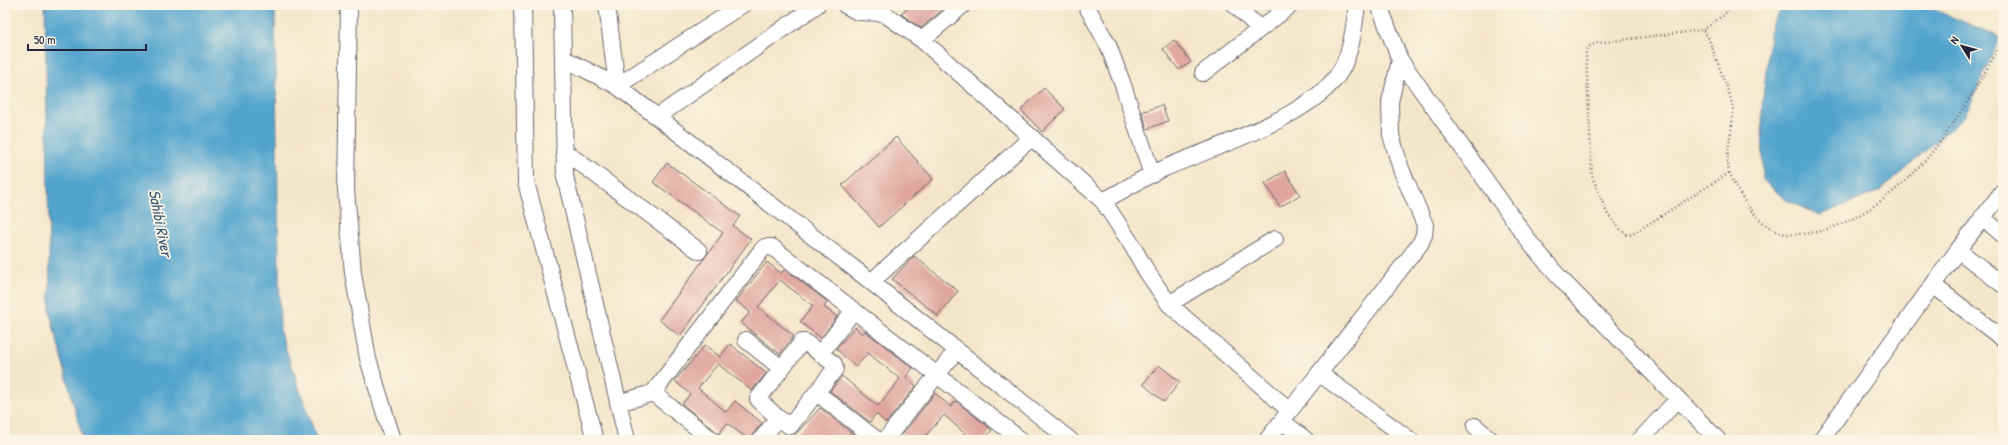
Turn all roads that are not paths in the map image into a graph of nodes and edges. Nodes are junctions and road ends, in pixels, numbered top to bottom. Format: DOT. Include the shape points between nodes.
graph roads {
  1 [pos="349,5"];
  2 [pos="523,5"];
  3 [pos="562,5"];
  4 [pos="607,5"];
  5 [pos="742,5"];
  6 [pos="817,5"];
  7 [pos="845,5"];
  8 [pos="963,5"];
  9 [pos="1086,5"];
  10 [pos="1235,5"];
  11 [pos="1292,5"];
  12 [pos="1357,5"];
  13 [pos="1378,5"];
  14 [pos="1260,29"];
  15 [pos="922,40"];
  16 [pos="563,58"];
  17 [pos="1400,60"];
  18 [pos="1202,73"];
  19 [pos="617,86"];
  20 [pos="656,116"];
  21 [pos="1032,137"];
  22 [pos="564,151"];
  23 [pos="1152,175"];
  24 [pos="2003,191"];
  25 [pos="1103,200"];
  26 [pos="1982,217"];
  27 [pos="2003,235"];
  28 [pos="1275,239"];
  29 [pos="1958,250"];
  30 [pos="700,251"];
  31 [pos="871,282"];
  32 [pos="1933,285"];
  33 [pos="2003,285"];
  34 [pos="1169,304"];
  35 [pos="854,310"];
  36 [pos="2003,339"];
  37 [pos="746,340"];
  38 [pos="956,351"];
  39 [pos="820,354"];
  40 [pos="781,368"];
  41 [pos="1319,373"];
  42 [pos="936,374"];
  43 [pos="653,393"];
  44 [pos="817,393"];
  45 [pos="1678,399"];
  46 [pos="618,403"];
  47 [pos="1286,416"];
  48 [pos="778,418"];
  49 [pos="1475,426"];
  50 [pos="393,440"];
  51 [pos="595,440"];
  52 [pos="627,440"];
  53 [pos="712,440"];
  54 [pos="761,440"];
  55 [pos="877,440"];
  56 [pos="885,440"];
  57 [pos="1021,440"];
  58 [pos="1070,440"];
  59 [pos="1267,440"];
  60 [pos="1306,440"];
  61 [pos="1410,440"];
  62 [pos="1491,440"];
  63 [pos="1640,440"];
  64 [pos="1718,440"];
  65 [pos="1821,440"];
  1 -- 50 [label="street" via="346,189 353,273 368,359"];
  2 -- 51 [label="street" via="526,182"];
  3 -- 16 [label="street"];
  4 -- 19 [label="street"];
  5 -- 19 [label="street"];
  6 -- 20 [label="street"];
  7 -- 15 [label="street" via="858,12 883,13"];
  8 -- 15 [label="street"];
  9 -- 23 [label="street" via="1108,45"];
  10 -- 14 [label="street"];
  11 -- 14 [label="street"];
  12 -- 23 [label="street" via="1352,42 1341,70 1321,93 1270,124"];
  13 -- 17 [label="street"];
  14 -- 18 [label="street"];
  15 -- 21 [label="street"];
  16 -- 19 [label="street"];
  16 -- 22 [label="street"];
  17 -- 41 [label="street" via="1390,102 1391,135 1401,169 1425,225 1424,235 1420,244"];
  17 -- 45 [label="street" via="1531,244 1558,276"];
  19 -- 20 [label="street"];
  20 -- 31 [label="street"];
  21 -- 25 [label="street"];
  21 -- 31 [label="street"];
  22 -- 30 [label="street"];
  22 -- 46 [label="street" via="565,176"];
  23 -- 25 [label="street"];
  24 -- 26 [label="street"];
  25 -- 34 [label="street"];
  26 -- 27 [label="street"];
  26 -- 29 [label="street"];
  28 -- 34 [label="street"];
  29 -- 32 [label="street"];
  29 -- 33 [label="street"];
  31 -- 38 [label="street"];
  32 -- 36 [label="street"];
  32 -- 65 [label="street"];
  34 -- 47 [label="street"];
  35 -- 39 [label="street"];
  35 -- 42 [label="street"];
  35 -- 43 [label="street" via="772,247 765,247"];
  37 -- 40 [label="street"];
  38 -- 42 [label="street"];
  38 -- 58 [label="street"];
  39 -- 40 [label="street" via="802,342"];
  39 -- 44 [label="street" via="834,364 835,369"];
  40 -- 48 [label="street" via="758,399"];
  41 -- 47 [label="street"];
  41 -- 61 [label="street"];
  42 -- 56 [label="street"];
  42 -- 57 [label="street"];
  43 -- 46 [label="street"];
  43 -- 53 [label="street"];
  44 -- 48 [label="street" via="790,426"];
  44 -- 55 [label="street"];
  45 -- 63 [label="street"];
  45 -- 64 [label="street"];
  46 -- 52 [label="street"];
  47 -- 59 [label="street"];
  47 -- 60 [label="street"];
  48 -- 54 [label="street"];
  49 -- 62 [label="street"];
}
